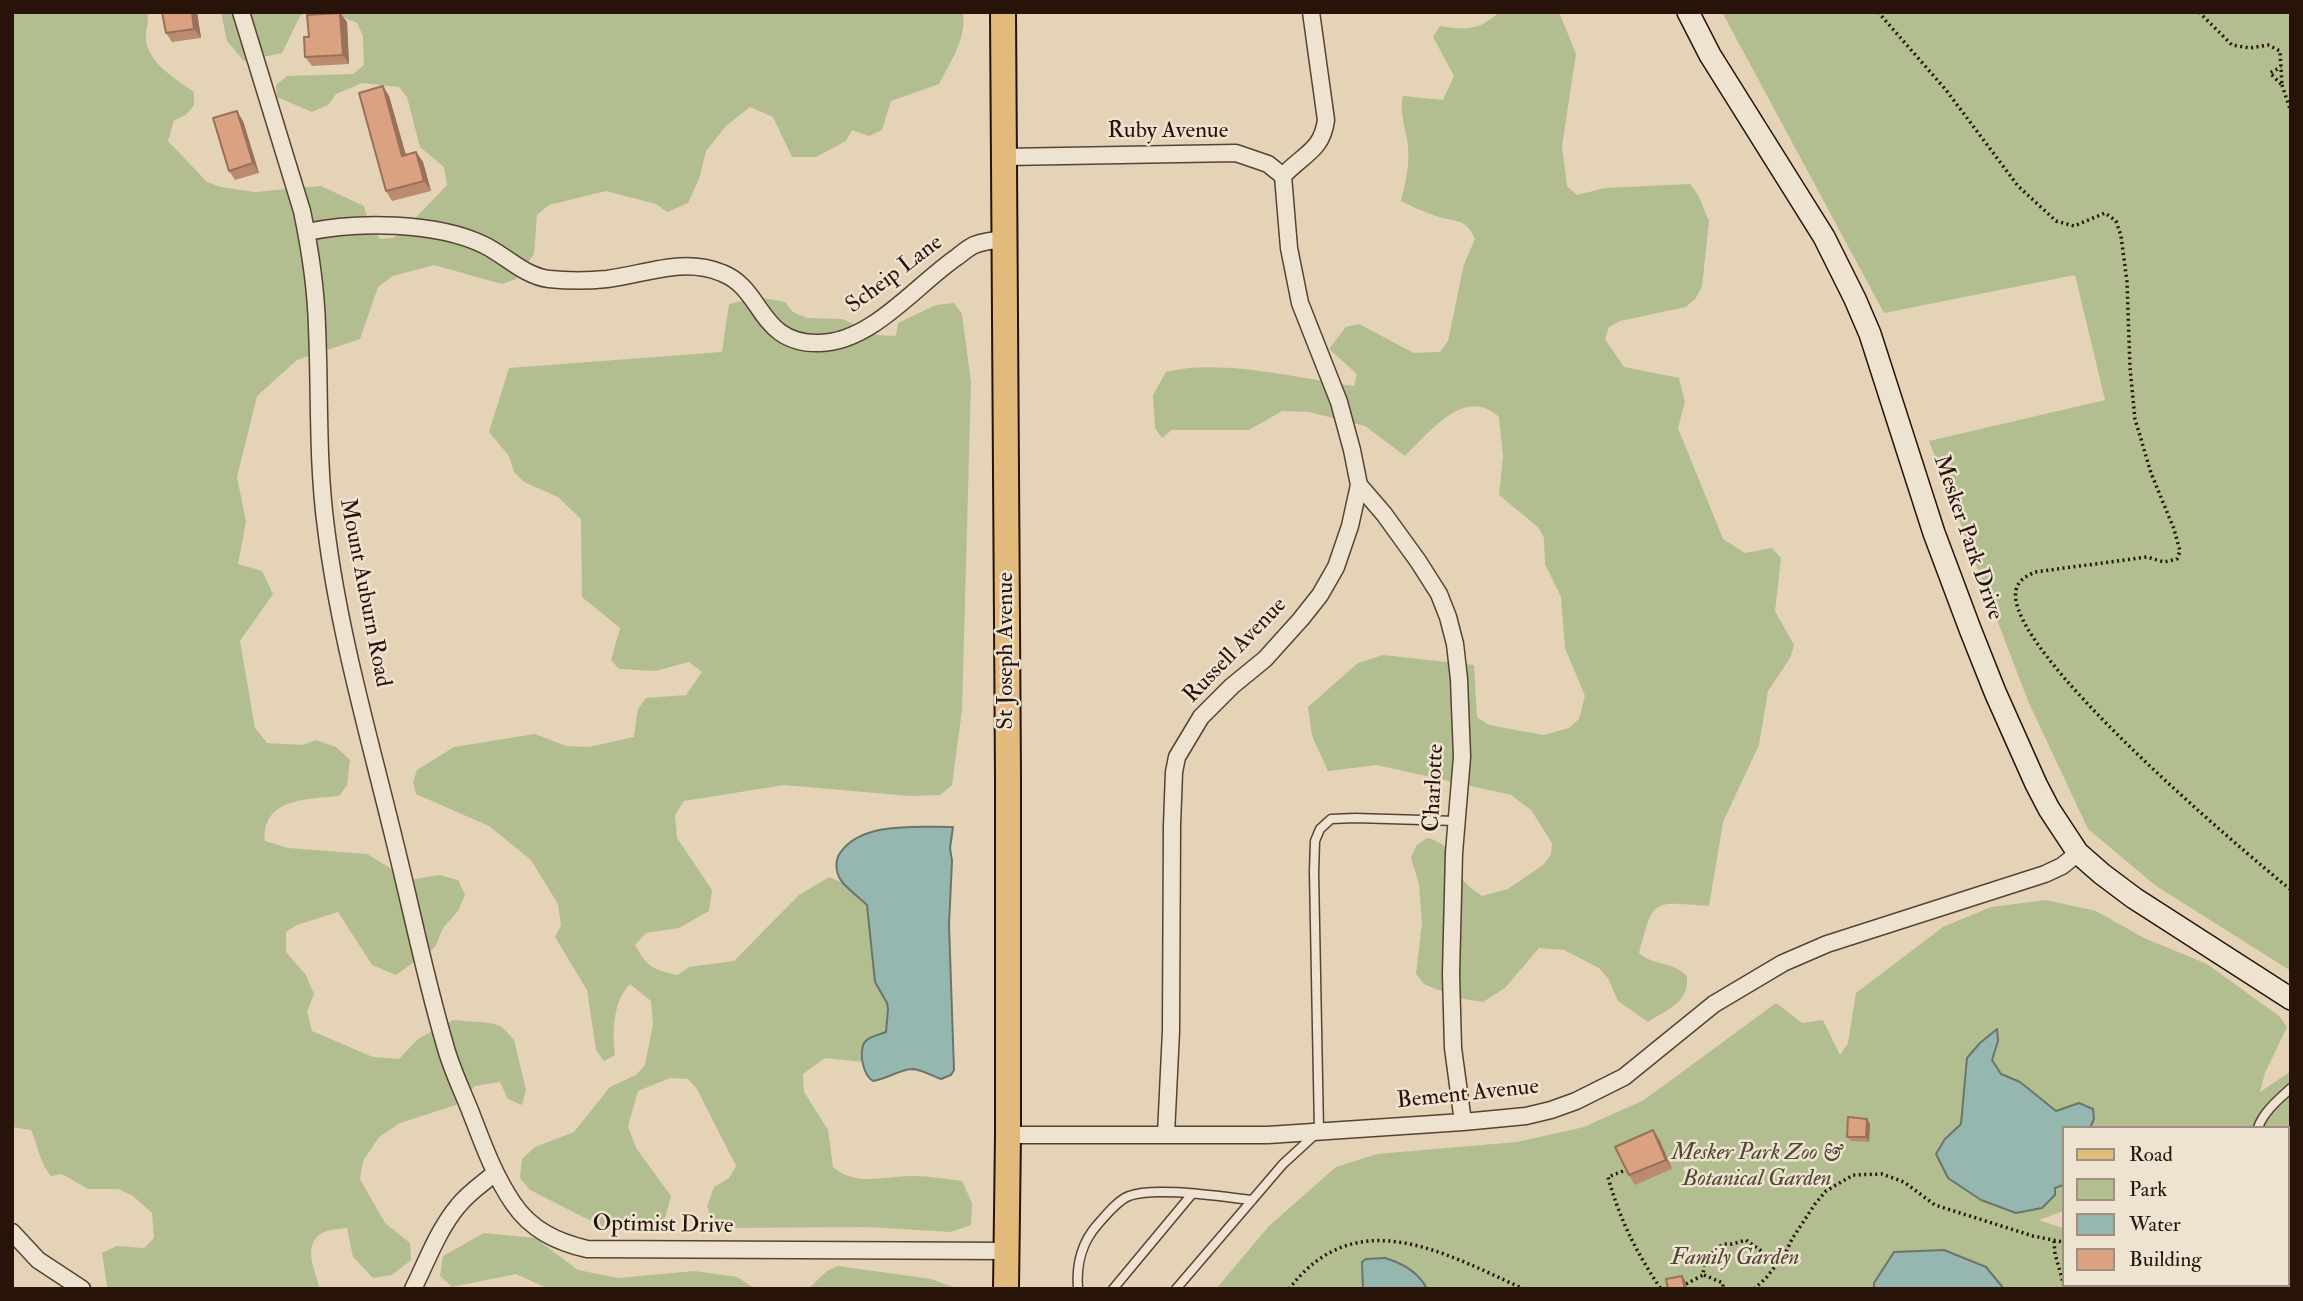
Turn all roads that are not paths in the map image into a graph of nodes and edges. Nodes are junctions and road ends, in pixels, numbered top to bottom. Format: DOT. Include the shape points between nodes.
graph roads {
  1 [pos="241,12"];
  2 [pos="1003,12"];
  3 [pos="1311,12"];
  4 [pos="1688,12"];
  5 [pos="1005,157"];
  6 [pos="1283,176"];
  7 [pos="306,232"];
  8 [pos="1005,239"];
  9 [pos="1359,485"];
  10 [pos="1456,821"];
  11 [pos="2078,853"];
  12 [pos="2291,999"];
  13 [pos="2291,1088"];
  14 [pos="1463,1122"];
  15 [pos="2259,1126"];
  16 [pos="1319,1131"];
  17 [pos="1166,1134"];
  18 [pos="1008,1135"];
  19 [pos="495,1173"];
  20 [pos="1192,1194"];
  21 [pos="1252,1200"];
  22 [pos="12,1232"];
  23 [pos="1007,1251"];
  24 [pos="82,1289"];
  25 [pos="413,1289"];
  26 [pos="1006,1289"];
  27 [pos="1078,1289"];
  28 [pos="1113,1289"];
  29 [pos="1176,1289"];
  1 -- 7 [label="street, Mount Auburn Road"];
  2 -- 5 [label="main road, St Joseph Avenue"];
  3 -- 6 [label="street" via="1326,120 1324,135"];
  4 -- 11 [label="street, Mesker Park Drive" via="1824,237 1855,299 1934,533 1990,679 2049,809"];
  5 -- 6 [label="street, Ruby Avenue" via="1236,153 1268,164"];
  5 -- 8 [label="main road, St Joseph Avenue"];
  6 -- 9 [label="street, Russell Avenue" via="1289,248 1300,303 1339,402"];
  7 -- 8 [label="street, Scheip Lane" via="370,226 422,228 463,236 546,278 607,279 678,266 710,270 736,280 778,331 819,343 870,327 973,246"];
  7 -- 19 [label="street, Mount Auburn Road" via="317,326 320,477 336,592 446,1048"];
  8 -- 18 [label="main road, St Joseph Avenue"];
  9 -- 10 [label="street, Charlotte" via="1418,561 1448,617 1455,644 1461,724"];
  9 -- 17 [label="street, Russell Avenue" via="1336,567 1320,595 1265,659 1201,717 1177,757"];
  10 -- 14 [label="street, Charlotte" via="1451,986 1454,1069"];
  10 -- 16 [label="lane" via="1355,817 1331,819 1320,829 1314,872"];
  11 -- 12 [label="street, Mesker Park Drive" via="2134,898"];
  11 -- 14 [label="street, Bement Avenue" via="2045,874 1827,944 1783,963 1714,1004 1624,1077 1576,1101 1526,1116"];
  13 -- 15 [label="lane"];
  14 -- 16 [label="street, Bement Avenue"];
  16 -- 17 [label="street, Bement Avenue"];
  16 -- 21 [label="lane"];
  17 -- 18 [label="street, Bement Avenue"];
  18 -- 23 [label="main road, St Joseph Avenue"];
  19 -- 23 [label="street, Optimist Drive" via="514,1206 533,1226 547,1236 587,1249"];
  19 -- 25 [label="street" via="457,1207"];
  20 -- 21 [label="lane"];
  20 -- 27 [label="lane" via="1127,1196 1088,1236 1080,1255"];
  20 -- 28 [label="lane"];
  21 -- 29 [label="lane"];
  22 -- 24 [label="street" via="38,1260"];
  23 -- 26 [label="main road, St Joseph Avenue"];
}
